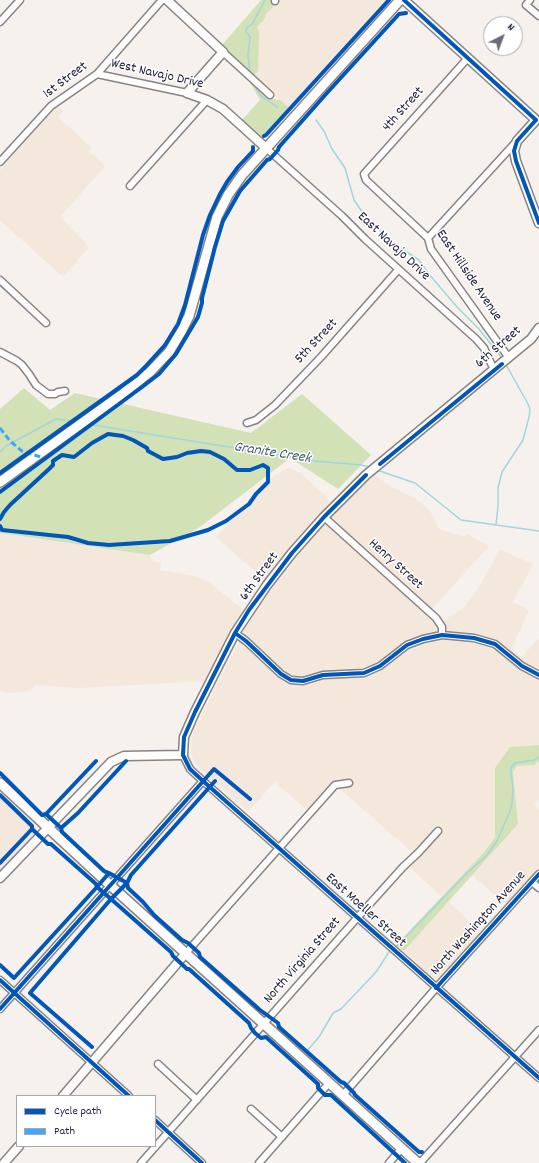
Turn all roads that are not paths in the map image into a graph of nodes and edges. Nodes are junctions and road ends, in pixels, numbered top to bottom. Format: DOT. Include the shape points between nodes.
graph roads {
  1 [pos="20,0"];
  2 [pos="162,0"];
  3 [pos="167,0"];
  4 [pos="400,0"];
  5 [pos="404,0"];
  6 [pos="530,0"];
  7 [pos="539,16"];
  8 [pos="0,22"];
  9 [pos="223,52"];
  10 [pos="467,58"];
  11 [pos="97,74"];
  12 [pos="187,93"];
  13 [pos="270,95"];
  14 [pos="207,100"];
  15 [pos="538,120"];
  16 [pos="517,141"];
  17 [pos="266,148"];
  18 [pos="0,162"];
  19 [pos="366,180"];
  20 [pos="130,186"];
  21 [pos="539,223"];
  22 [pos="428,238"];
  23 [pos="398,270"];
  24 [pos="0,280"];
  25 [pos="46,323"];
  26 [pos="539,328"];
  27 [pos="0,352"];
  28 [pos="506,360"];
  29 [pos="494,370"];
  30 [pos="65,391"];
  31 [pos="247,423"];
  32 [pos="0,482"];
  33 [pos="324,517"];
  34 [pos="235,633"];
  35 [pos="442,635"];
  36 [pos="539,676"];
  37 [pos="183,755"];
  38 [pos="203,781"];
  39 [pos="0,783"];
  40 [pos="349,783"];
  41 [pos="48,827"];
  42 [pos="438,831"];
  43 [pos="280,848"];
  44 [pos="539,874"];
  45 [pos="0,878"];
  46 [pos="532,882"];
  47 [pos="110,885"];
  48 [pos="539,888"];
  49 [pos="358,918"];
  50 [pos="186,954"];
  51 [pos="0,980"];
  52 [pos="436,988"];
  53 [pos="14,993"];
  54 [pos="0,1009"];
  55 [pos="264,1024"];
  56 [pos="539,1030"];
  57 [pos="515,1057"];
  58 [pos="92,1063"];
  59 [pos="158,1064"];
  60 [pos="539,1078"];
  61 [pos="329,1084"];
  62 [pos="64,1095"];
  63 [pos="128,1095"];
  64 [pos="343,1095"];
  65 [pos="197,1100"];
  66 [pos="251,1109"];
  67 [pos="156,1121"];
  68 [pos="169,1133"];
  69 [pos="282,1137"];
  70 [pos="18,1147"];
  71 [pos="156,1147"];
  72 [pos="156,1147"];
  73 [pos="402,1148"];
  74 [pos="4,1163"];
  75 [pos="141,1163"];
  76 [pos="202,1163"];
  77 [pos="259,1163"];
  78 [pos="389,1163"];
  79 [pos="419,1163"];
  1 -- 8 [label="street"];
  2 -- 11 [label="street, 1st Street"];
  3 -- 9 [label="street"];
  4 -- 17 [label="main road"];
  5 -- 10 [label="street"];
  6 -- 7 [label="street" via="526,5"];
  9 -- 12 [label="street"];
  9 -- 13 [label="street"];
  10 -- 15 [label="street"];
  10 -- 19 [label="street, 4th Street" via="368,169 364,174"];
  11 -- 12 [label="street, West Navajo Drive"];
  11 -- 18 [label="street, 1st Street" via="51,106"];
  12 -- 14 [label="street, West Navajo Drive"];
  14 -- 17 [label="street, West Navajo Drive" via="222,109"];
  14 -- 20 [label="street"];
  15 -- 16 [label="street"];
  16 -- 21 [label="street" via="514,151 516,162"];
  16 -- 22 [label="street"];
  17 -- 23 [label="street, East Navajo Drive"];
  17 -- 32 [label="main road" via="242,175 217,217 192,308 169,352 150,372 121,395"];
  19 -- 22 [label="street, East Hillside Avenue"];
  22 -- 28 [label="street, East Hillside Avenue" via="431,248"];
  23 -- 29 [label="street, East Navajo Drive" via="476,339 484,348"];
  23 -- 31 [label="street, 5th Street" via="321,358 275,405 256,420"];
  24 -- 25 [label="street"];
  26 -- 28 [label="street, 6th Street" via="531,339"];
  27 -- 30 [label="street" via="22,365 36,385 48,394"];
  28 -- 29 [label="street, 6th Street"];
  29 -- 33 [label="street, 6th Street" via="366,475"];
  33 -- 34 [label="street, 6th Street" via="279,569"];
  33 -- 35 [label="street, Henry Street" via="436,618 442,626"];
  34 -- 35 [label="street" via="281,674 291,680 303,681 323,675 364,673 380,666 407,645"];
  34 -- 37 [label="street, 6th Street" via="195,712 184,738"];
  35 -- 36 [label="street" via="474,638 495,644"];
  37 -- 38 [label="street, East Moeller Street" via="190,768"];
  37 -- 41 [label="street" via="124,756 111,762"];
  38 -- 43 [label="street, East Moeller Street"];
  38 -- 47 [label="street"];
  39 -- 41 [label="main road"];
  40 -- 43 [label="street" via="335,785"];
  41 -- 45 [label="street"];
  41 -- 47 [label="main road"];
  42 -- 49 [label="street, North Virginia Street"];
  43 -- 49 [label="street, East Moeller Street"];
  43 -- 50 [label="street"];
  44 -- 46 [label="street, North Washington Avenue"];
  46 -- 48 [label="street"];
  46 -- 52 [label="street, North Washington Avenue"];
  47 -- 50 [label="main road"];
  47 -- 53 [label="street"];
  49 -- 52 [label="street, East Moeller Street"];
  49 -- 55 [label="street, North Virginia Street"];
  50 -- 55 [label="main road"];
  50 -- 58 [label="street"];
  51 -- 53 [label="street"];
  52 -- 57 [label="street, East Moeller Street"];
  52 -- 64 [label="street, North Washington Avenue"];
  53 -- 54 [label="street"];
  53 -- 58 [label="street"];
  55 -- 61 [label="main road"];
  55 -- 65 [label="street, North Virginia Street"];
  56 -- 57 [label="street"];
  57 -- 60 [label="street, East Moeller Street"];
  57 -- 79 [label="street"];
  58 -- 62 [label="street"];
  58 -- 63 [label="street"];
  59 -- 65 [label="street"];
  61 -- 64 [label="main road"];
  61 -- 69 [label="street"];
  64 -- 73 [label="main road"];
  65 -- 68 [label="street, North Virginia Street"];
  66 -- 69 [label="street"];
  67 -- 68 [label="street"];
  68 -- 72 [label="street, North Virginia Street"];
  68 -- 76 [label="street"];
  69 -- 77 [label="street"];
  70 -- 74 [label="street"];
  71 -- 75 [label="street, North Virginia Street"];
  73 -- 78 [label="street"];
  73 -- 79 [label="main road"];
}
